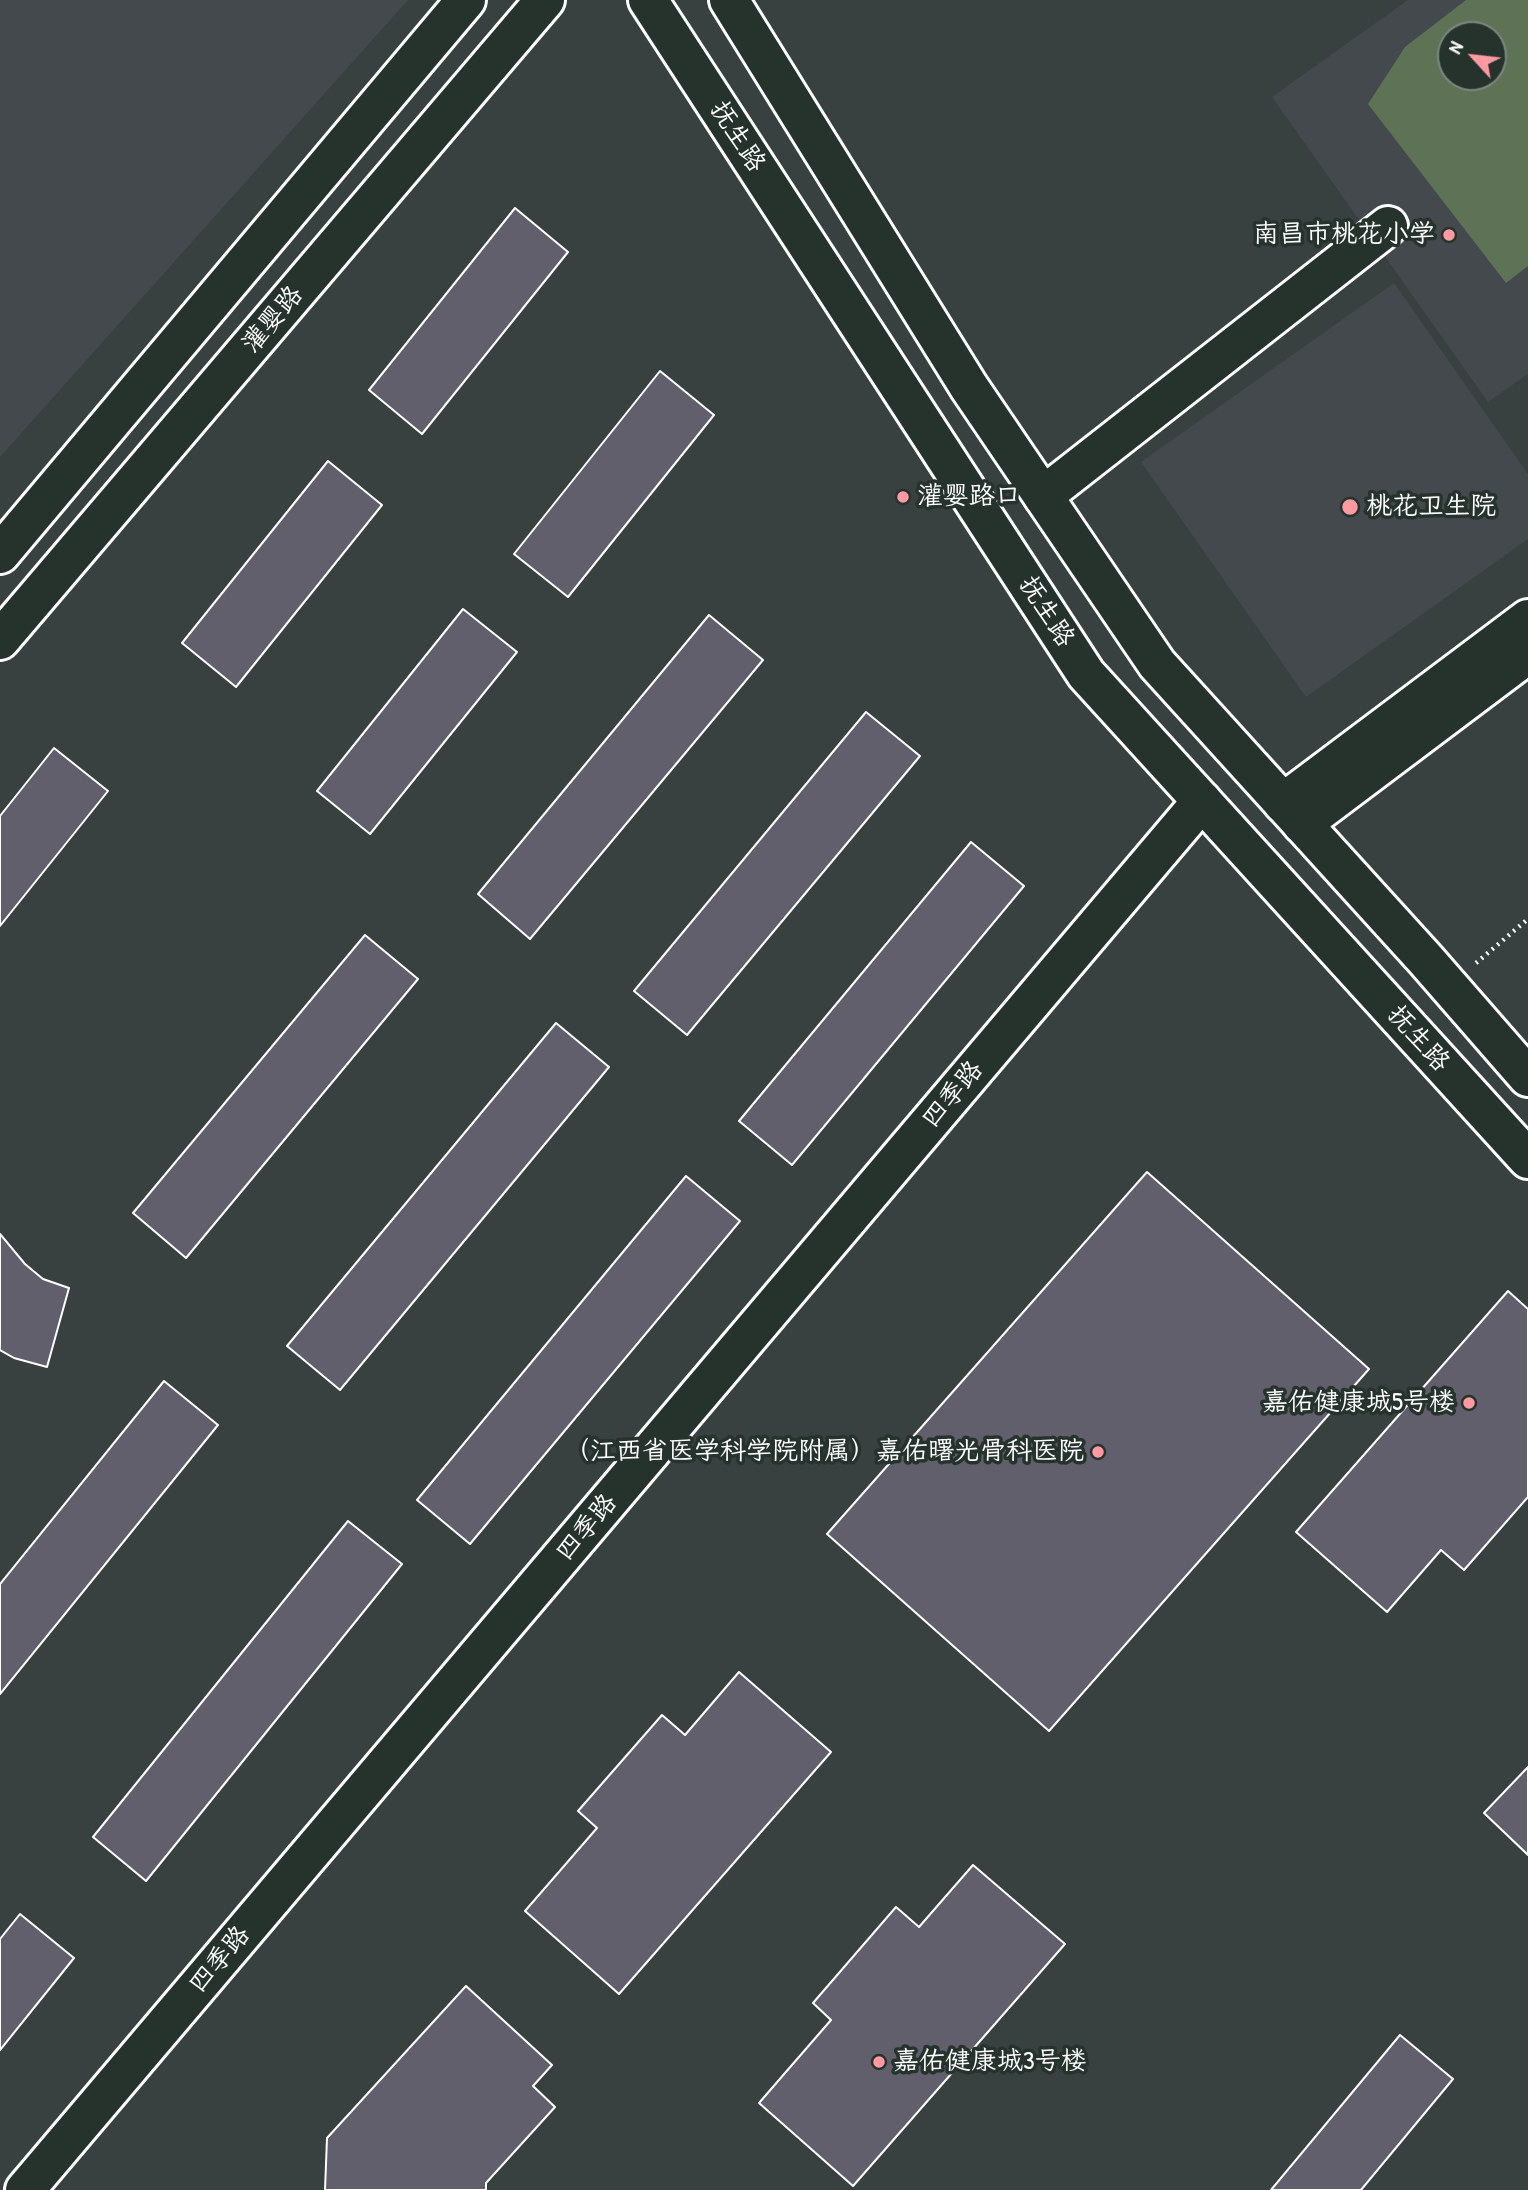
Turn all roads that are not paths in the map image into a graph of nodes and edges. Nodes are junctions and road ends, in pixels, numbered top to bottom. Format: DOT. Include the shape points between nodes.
graph roads {
  1 [pos="466,0"];
  2 [pos="545,0"];
  3 [pos="648,0"];
  4 [pos="729,0"];
  5 [pos="1388,226"];
  6 [pos="1043,496"];
  7 [pos="0,554"];
  8 [pos="1528,619"];
  9 [pos="0,640"];
  10 [pos="1528,654"];
  11 [pos="1202,801"];
  12 [pos="1292,813"];
  13 [pos="1528,1077"];
  14 [pos="1528,1159"];
  15 [pos="25,2190"];
  1 -- 7 [label="main road"];
  2 -- 9 [label="main road, 灌婴路"];
  3 -- 11 [label="main road, 抚生路" via="1086,674"];
  4 -- 6 [label="main road" via="969,387"];
  5 -- 6 [label="main road"];
  6 -- 12 [label="main road" via="1157,664"];
  8 -- 12 [label="main road"];
  10 -- 12 [label="main road"];
  11 -- 14 [label="main road, 抚生路"];
  11 -- 15 [label="main road, 四季路"];
  12 -- 13 [label="main road"];
}
